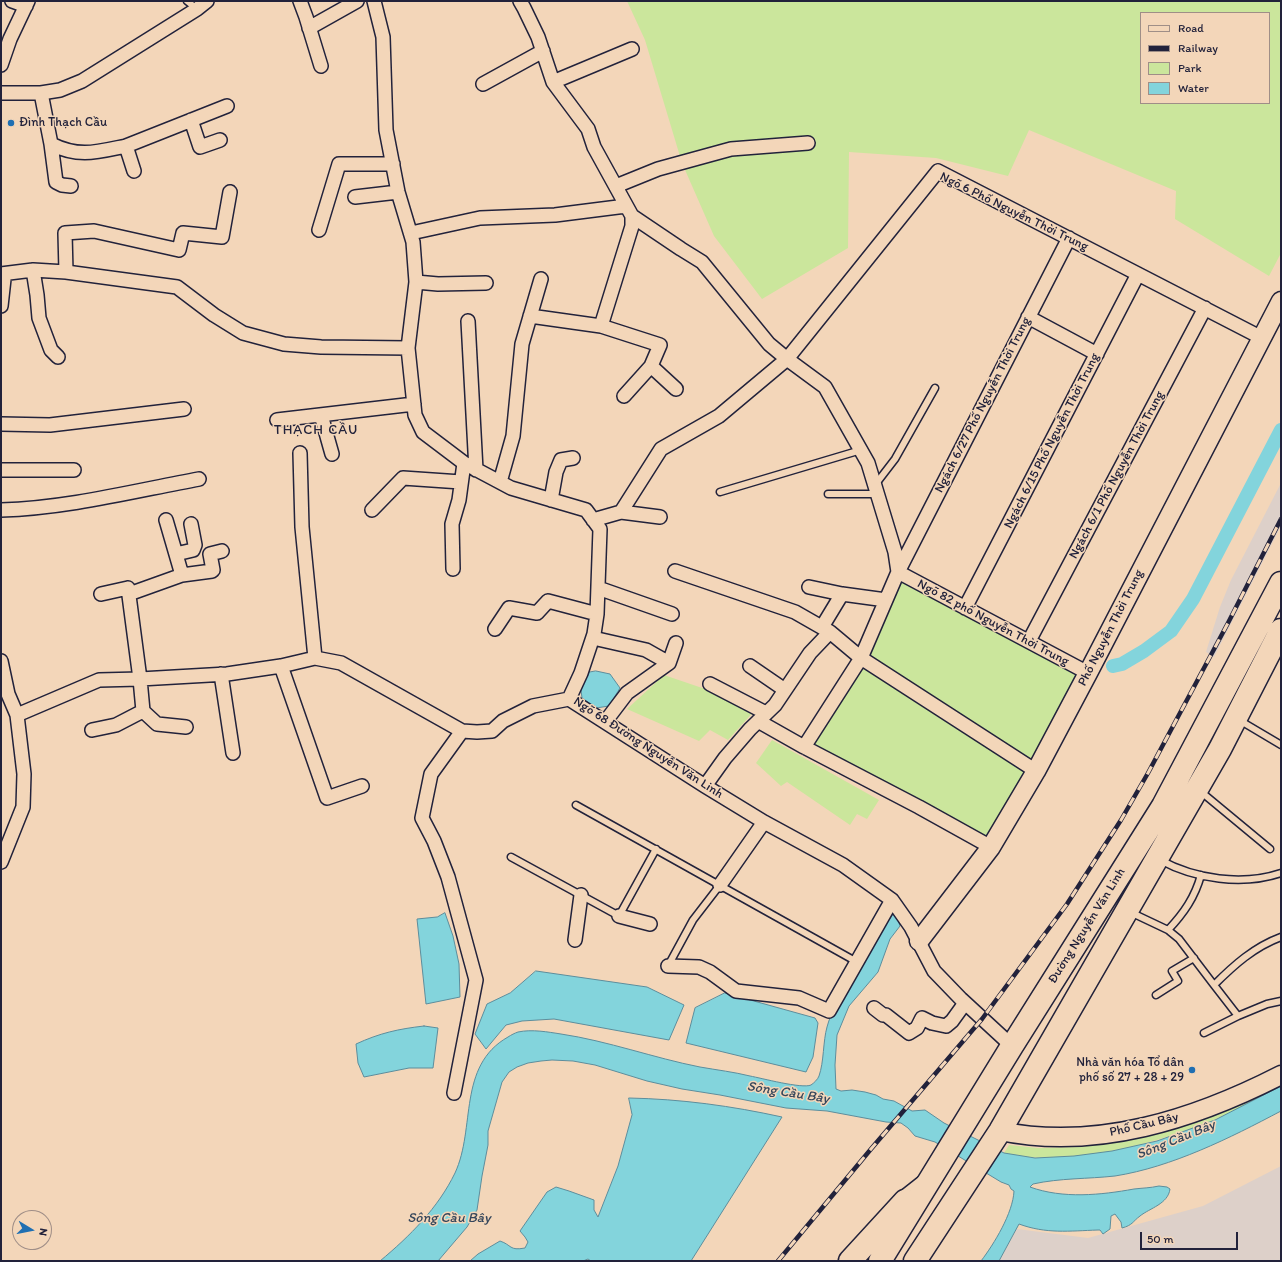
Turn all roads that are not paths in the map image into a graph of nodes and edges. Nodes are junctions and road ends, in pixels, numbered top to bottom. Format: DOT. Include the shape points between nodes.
graph roads {
  1 [pos="12,1"];
  2 [pos="187,1"];
  3 [pos="300,1"];
  4 [pos="357,1"];
  5 [pos="374,1"];
  6 [pos="520,1"];
  7 [pos="27,3"];
  8 [pos="202,5"];
  9 [pos="309,28"];
  10 [pos="632,49"];
  11 [pos="543,51"];
  12 [pos="1,65"];
  13 [pos="321,66"];
  14 [pos="553,82"];
  15 [pos="483,84"];
  16 [pos="1,93"];
  17 [pos="41,93"];
  18 [pos="227,106"];
  19 [pos="192,120"];
  20 [pos="220,140"];
  21 [pos="808,143"];
  22 [pos="51,144"];
  23 [pos="126,146"];
  24 [pos="393,164"];
  25 [pos="134,170"];
  26 [pos="70,186"];
  27 [pos="616,186"];
  28 [pos="230,192"];
  29 [pos="398,192"];
  30 [pos="355,197"];
  31 [pos="629,211"];
  32 [pos="320,230"];
  33 [pos="410,233"];
  34 [pos="1069,238"];
  35 [pos="33,270"];
  36 [pos="66,272"];
  37 [pos="1,274"];
  38 [pos="1138,274"];
  39 [pos="541,279"];
  40 [pos="416,282"];
  41 [pos="486,283"];
  42 [pos="1281,302"];
  43 [pos="1,306"];
  44 [pos="1205,308"];
  45 [pos="530,316"];
  46 [pos="1028,317"];
  47 [pos="468,322"];
  48 [pos="601,326"];
  49 [pos="1262,338"];
  50 [pos="408,348"];
  51 [pos="1097,354"];
  52 [pos="58,357"];
  53 [pos="787,359"];
  54 [pos="650,366"];
  55 [pos="935,388"];
  56 [pos="676,389"];
  57 [pos="624,396"];
  58 [pos="414,404"];
  59 [pos="184,409"];
  60 [pos="320,415"];
  61 [pos="277,420"];
  62 [pos="1,424"];
  63 [pos="861,450"];
  64 [pos="300,453"];
  65 [pos="332,454"];
  66 [pos="573,458"];
  67 [pos="464,463"];
  68 [pos="1,470"];
  69 [pos="74,470"];
  70 [pos="476,470"];
  71 [pos="199,479"];
  72 [pos="461,482"];
  73 [pos="500,482"];
  74 [pos="876,489"];
  75 [pos="720,492"];
  76 [pos="828,494"];
  77 [pos="551,500"];
  78 [pos="1,510"];
  79 [pos="372,510"];
  80 [pos="621,512"];
  81 [pos="660,518"];
  82 [pos="166,520"];
  83 [pos="594,520"];
  84 [pos="191,524"];
  85 [pos="222,551"];
  86 [pos="176,554"];
  87 [pos="453,569"];
  88 [pos="676,571"];
  89 [pos="898,572"];
  90 [pos="182,575"];
  91 [pos="1281,583"];
  92 [pos="809,587"];
  93 [pos="598,588"];
  94 [pos="101,594"];
  95 [pos="129,594"];
  96 [pos="842,594"];
  97 [pos="886,600"];
  98 [pos="965,608"];
  99 [pos="598,614"];
  100 [pos="672,614"];
  101 [pos="494,629"];
  102 [pos="826,630"];
  103 [pos="593,638"];
  104 [pos="1029,641"];
  105 [pos="1277,642"];
  106 [pos="676,643"];
  107 [pos="315,658"];
  108 [pos="861,658"];
  109 [pos="1,660"];
  110 [pos="668,663"];
  111 [pos="282,666"];
  112 [pos="750,666"];
  113 [pos="1088,673"];
  114 [pos="221,674"];
  115 [pos="140,680"];
  116 [pos="710,684"];
  117 [pos="785,690"];
  118 [pos="5,694"];
  119 [pos="568,699"];
  120 [pos="143,711"];
  121 [pos="17,715"];
  122 [pos="762,717"];
  123 [pos="1236,718"];
  124 [pos="604,722"];
  125 [pos="186,727"];
  126 [pos="92,730"];
  127 [pos="462,731"];
  128 [pos="1281,746"];
  129 [pos="804,747"];
  130 [pos="233,753"];
  131 [pos="1036,771"];
  132 [pos="362,786"];
  133 [pos="705,786"];
  134 [pos="1197,789"];
  135 [pos="576,805"];
  136 [pos="764,822"];
  137 [pos="991,847"];
  138 [pos="656,849"];
  139 [pos="1270,849"];
  140 [pos="511,858"];
  141 [pos="1157,858"];
  142 [pos="1,862"];
  143 [pos="1281,873"];
  144 [pos="1202,875"];
  145 [pos="720,885"];
  146 [pos="581,895"];
  147 [pos="892,900"];
  148 [pos="1127,910"];
  149 [pos="619,916"];
  150 [pos="650,924"];
  151 [pos="1168,930"];
  152 [pos="1281,937"];
  153 [pos="575,940"];
  154 [pos="919,941"];
  155 [pos="1194,958"];
  156 [pos="857,962"];
  157 [pos="668,966"];
  158 [pos="1214,985"];
  159 [pos="1156,995"];
  160 [pos="1281,1001"];
  161 [pos="965,1003"];
  162 [pos="874,1008"];
  163 [pos="1238,1016"];
  164 [pos="1204,1033"];
  165 [pos="1012,1046"];
  166 [pos="1281,1075"];
  167 [pos="454,1093"];
  168 [pos="999,1132"];
  169 [pos="940,1163"];
  170 [pos="894,1201"];
  171 [pos="850,1261"];
  172 [pos="880,1261"];
  173 [pos="915,1261"];
  1 -- 7 [label="street"];
  2 -- 8 [label="lane"];
  3 -- 9 [label="street"];
  4 -- 9 [label="street"];
  5 -- 24 [label="street" via="383,37 386,130"];
  6 -- 11 [label="street"];
  7 -- 12 [label="street"];
  8 -- 17 [label="street" via="82,81 60,90"];
  9 -- 13 [label="street"];
  10 -- 14 [label="street"];
  11 -- 14 [label="street"];
  11 -- 15 [label="street"];
  14 -- 27 [label="street" via="588,129 594,147"];
  16 -- 17 [label="street"];
  17 -- 22 [label="street"];
  18 -- 19 [label="street"];
  19 -- 20 [label="street" via="200,147"];
  19 -- 23 [label="street"];
  21 -- 27 [label="street" via="731,149 658,169"];
  22 -- 23 [label="street" via="76,153 93,153"];
  22 -- 26 [label="street" via="56,182"];
  23 -- 25 [label="street"];
  24 -- 29 [label="street"];
  24 -- 32 [label="street" via="339,164"];
  27 -- 31 [label="street"];
  28 -- 36 [label="street" via="222,237 183,233 178,250 94,231 65,233"];
  29 -- 30 [label="street"];
  29 -- 33 [label="street"];
  31 -- 33 [label="street" via="480,218"];
  31 -- 48 [label="street" via="632,226"];
  31 -- 53 [label="street" via="702,262 769,344"];
  33 -- 40 [label="street"];
  34 -- 38 [label="street, Ngõ 6 Phố Nguyễn Thời Trung"];
  34 -- 46 [label="street, Ngách 6/27 Phố Nguyễn Thời Trung"];
  34 -- 53 [label="street, Ngõ 6 Phố Nguyễn Thời Trung" via="938,171"];
  35 -- 36 [label="street"];
  35 -- 37 [label="street"];
  35 -- 52 [label="street" via="39,318 51,350"];
  36 -- 50 [label="street" via="177,287 243,334 284,344"];
  37 -- 43 [label="street" via="4,279"];
  38 -- 44 [label="street, Ngõ 6 Phố Nguyễn Thời Trung"];
  38 -- 51 [label="street, Ngách 6/15 Phố Nguyễn Thời Trung"];
  39 -- 45 [label="street"];
  40 -- 41 [label="street"];
  40 -- 50 [label="street"];
  42 -- 49 [label="street, Phố Nguyễn Thời Trung"];
  44 -- 49 [label="street, Ngõ 6 Phố Nguyễn Thời Trung"];
  44 -- 104 [label="street, Ngách 6/1 Phố Nguyễn Thời Trung"];
  45 -- 48 [label="street"];
  45 -- 73 [label="street" via="522,344 513,436"];
  46 -- 51 [label="street"];
  46 -- 89 [label="street, Ngách 6/27 Phố Nguyễn Thời Trung"];
  47 -- 70 [label="street"];
  48 -- 54 [label="street" via="660,345"];
  49 -- 113 [label="street, Phố Nguyễn Thời Trung"];
  50 -- 58 [label="street"];
  51 -- 98 [label="street, Ngách 6/15 Phố Nguyễn Thời Trung"];
  53 -- 63 [label="street" via="825,387"];
  53 -- 80 [label="street" via="719,416 661,449"];
  54 -- 56 [label="street"];
  54 -- 57 [label="street"];
  55 -- 74 [label="lane"];
  58 -- 60 [label="street"];
  58 -- 67 [label="street" via="415,415 423,432"];
  59 -- 62 [label="street" via="50,425"];
  60 -- 61 [label="street"];
  60 -- 65 [label="street"];
  63 -- 74 [label="street"];
  63 -- 75 [label="lane"];
  64 -- 107 [label="street" via="302,527"];
  66 -- 77 [label="street" via="561,460"];
  67 -- 70 [label="street"];
  67 -- 72 [label="street"];
  68 -- 69 [label="street"];
  70 -- 73 [label="street"];
  71 -- 78 [label="street" via="93,499 28,509"];
  72 -- 79 [label="street" via="403,478"];
  72 -- 87 [label="street" via="452,524"];
  73 -- 77 [label="street"];
  74 -- 76 [label="lane"];
  74 -- 89 [label="street" via="895,552"];
  77 -- 83 [label="street" via="586,510"];
  80 -- 81 [label="street"];
  80 -- 83 [label="street"];
  82 -- 86 [label="street"];
  83 -- 93 [label="street, Ngõ 68 Đường Nguyễn Văn Linh" via="600,529"];
  84 -- 86 [label="street" via="195,548"];
  85 -- 90 [label="street" via="210,554 212,571"];
  86 -- 90 [label="street"];
  88 -- 102 [label="street" via="795,612"];
  89 -- 97 [label="street, Ngách 6/27 Phố Nguyễn Thời Trung"];
  89 -- 98 [label="street, Ngõ 82 phố Nguyễn Thời Trung"];
  90 -- 95 [label="street"];
  91 -- 165 [label="highway, Đường Nguyễn Văn Linh" via="1163,806"];
  92 -- 96 [label="street"];
  93 -- 99 [label="street, Ngõ 68 Đường Nguyễn Văn Linh"];
  93 -- 100 [label="street"];
  94 -- 95 [label="street" via="128,588"];
  95 -- 115 [label="street"];
  96 -- 97 [label="street"];
  96 -- 102 [label="street"];
  97 -- 108 [label="street, Ngách 6/27 Phố Nguyễn Thời Trung"];
  98 -- 104 [label="street, Ngõ 82 phố Nguyễn Thời Trung"];
  99 -- 101 [label="street" via="548,601 538,613 509,608"];
  99 -- 103 [label="street, Ngõ 68 Đường Nguyễn Văn Linh"];
  102 -- 108 [label="street"];
  102 -- 117 [label="street"];
  103 -- 110 [label="street" via="646,650"];
  103 -- 119 [label="street, Ngõ 68 Đường Nguyễn Văn Linh" via="581,673"];
  104 -- 113 [label="street, Ngõ 82 phố Nguyễn Thời Trung"];
  105 -- 123 [label="highway, Đường Nguyễn Văn Linh"];
  106 -- 110 [label="street"];
  107 -- 111 [label="street"];
  107 -- 127 [label="street" via="341,663"];
  108 -- 129 [label="street, Ngách 6/27 Phố Nguyễn Thời Trung"];
  108 -- 131 [label="street"];
  109 -- 118 [label="street"];
  110 -- 124 [label="street" via="627,693"];
  111 -- 114 [label="street"];
  111 -- 132 [label="street" via="327,798"];
  112 -- 117 [label="street"];
  113 -- 131 [label="street, Phố Nguyễn Thời Trung"];
  114 -- 115 [label="street"];
  114 -- 130 [label="street"];
  115 -- 120 [label="street"];
  115 -- 121 [label="street" via="99,680"];
  116 -- 122 [label="street"];
  117 -- 122 [label="street"];
  118 -- 121 [label="street"];
  119 -- 124 [label="street, Ngõ 68 Đường Nguyễn Văn Linh"];
  119 -- 127 [label="street" via="534,706 503,721 492,731"];
  120 -- 125 [label="street" via="157,724"];
  120 -- 126 [label="street" via="116,725"];
  121 -- 142 [label="street" via="24,774 23,806"];
  122 -- 129 [label="street"];
  122 -- 133 [label="street" via="725,758"];
  123 -- 128 [label="lane"];
  123 -- 134 [label="highway, Đường Nguyễn Văn Linh"];
  124 -- 133 [label="street, Ngõ 68 Đường Nguyễn Văn Linh"];
  127 -- 167 [label="street" via="431,774 422,818 448,877 476,980"];
  129 -- 137 [label="street"];
  131 -- 137 [label="street, Phố Nguyễn Thời Trung"];
  133 -- 136 [label="street, Ngõ 68 Đường Nguyễn Văn Linh"];
  134 -- 139 [label="lane"];
  134 -- 141 [label="highway, Đường Nguyễn Văn Linh"];
  135 -- 138 [label="lane"];
  136 -- 145 [label="street"];
  136 -- 147 [label="street, Ngõ 68 Đường Nguyễn Văn Linh" via="843,865"];
  137 -- 154 [label="street, Phố Nguyễn Thời Trung"];
  138 -- 145 [label="lane"];
  138 -- 149 [label="lane"];
  140 -- 146 [label="lane"];
  141 -- 144 [label="lane"];
  141 -- 148 [label="highway, Đường Nguyễn Văn Linh"];
  143 -- 144 [label="lane" via="1257,879"];
  144 -- 151 [label="lane" via="1188,906"];
  145 -- 156 [label="lane"];
  145 -- 157 [label="lane" via="693,920"];
  146 -- 149 [label="lane"];
  146 -- 153 [label="street"];
  147 -- 154 [label="street, Ngõ 68 Đường Nguyễn Văn Linh"];
  147 -- 156 [label="street"];
  148 -- 151 [label="lane"];
  148 -- 168 [label="highway, Đường Nguyễn Văn Linh"];
  149 -- 150 [label="street"];
  151 -- 155 [label="lane"];
  152 -- 158 [label="lane" via="1249,954"];
  154 -- 161 [label="street, Ngõ 68 Đường Nguyễn Văn Linh" via="934,970"];
  155 -- 158 [label="lane"];
  155 -- 159 [label="lane" via="1172,971 1178,981"];
  156 -- 157 [label="street" via="829,1011 799,998 736,991 710,972 698,967"];
  158 -- 163 [label="lane"];
  160 -- 163 [label="lane"];
  161 -- 162 [label="street" via="946,1026 922,1018 917,1028 909,1033"];
  161 -- 165 [label="street, Ngõ 68 Đường Nguyễn Văn Linh"];
  163 -- 164 [label="lane"];
  165 -- 169 [label="highway, Đường Nguyễn Văn Linh"];
  166 -- 168 [label="street, Phố Cầu Bây" via="1210,1107 1136,1129 1097,1136 1060,1138"];
  168 -- 173 [label="highway, Đường Nguyễn Văn Linh"];
  169 -- 170 [label="lane"];
  169 -- 171 [label="highway"];
  169 -- 172 [label="highway, Đường Nguyễn Văn Linh"];
}
